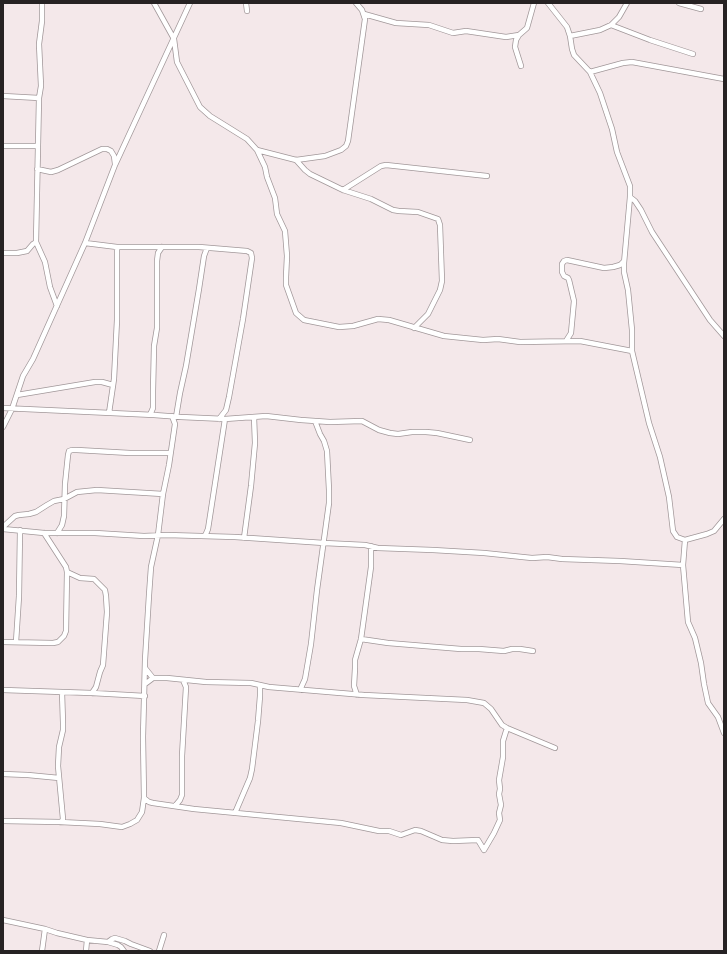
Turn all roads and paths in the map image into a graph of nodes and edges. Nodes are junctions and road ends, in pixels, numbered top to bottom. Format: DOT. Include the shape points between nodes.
graph roads {
  1 [pos="42,3"];
  2 [pos="154,3"];
  3 [pos="190,3"];
  4 [pos="246,3"];
  5 [pos="356,3"];
  6 [pos="534,3"];
  7 [pos="548,3"];
  8 [pos="627,3"];
  9 [pos="680,3"];
  10 [pos="701,9"];
  11 [pos="247,11"];
  12 [pos="364,14"];
  13 [pos="611,25"];
  14 [pos="519,35"];
  15 [pos="570,36"];
  16 [pos="174,39"];
  17 [pos="694,54"];
  18 [pos="521,66"];
  19 [pos="590,72"];
  20 [pos="724,79"];
  21 [pos="3,96"];
  22 [pos="39,98"];
  23 [pos="3,146"];
  24 [pos="38,146"];
  25 [pos="257,150"];
  26 [pos="296,160"];
  27 [pos="115,165"];
  28 [pos="37,169"];
  29 [pos="487,176"];
  30 [pos="343,190"];
  31 [pos="630,198"];
  32 [pos="36,242"];
  33 [pos="85,243"];
  34 [pos="117,247"];
  35 [pos="162,247"];
  36 [pos="198,247"];
  37 [pos="207,248"];
  38 [pos="3,253"];
  39 [pos="204,256"];
  40 [pos="624,261"];
  41 [pos="56,306"];
  42 [pos="414,328"];
  43 [pos="724,336"];
  44 [pos="566,341"];
  45 [pos="632,351"];
  46 [pos="113,385"];
  47 [pos="17,395"];
  48 [pos="3,408"];
  49 [pos="12,408"];
  50 [pos="153,408"];
  51 [pos="109,413"];
  52 [pos="150,414"];
  53 [pos="158,415"];
  54 [pos="254,416"];
  55 [pos="176,417"];
  56 [pos="219,419"];
  57 [pos="226,420"];
  58 [pos="315,421"];
  59 [pos="175,424"];
  60 [pos="3,427"];
  61 [pos="470,440"];
  62 [pos="170,454"];
  63 [pos="163,494"];
  64 [pos="64,499"];
  65 [pos="724,519"];
  66 [pos="3,528"];
  67 [pos="20,530"];
  68 [pos="44,533"];
  69 [pos="57,533"];
  70 [pos="158,535"];
  71 [pos="206,536"];
  72 [pos="244,538"];
  73 [pos="685,540"];
  74 [pos="324,543"];
  75 [pos="370,546"];
  76 [pos="683,565"];
  77 [pos="67,572"];
  78 [pos="361,640"];
  79 [pos="3,642"];
  80 [pos="16,642"];
  81 [pos="533,651"];
  82 [pos="145,668"];
  83 [pos="153,678"];
  84 [pos="184,680"];
  85 [pos="145,684"];
  86 [pos="260,686"];
  87 [pos="3,690"];
  88 [pos="300,690"];
  89 [pos="62,692"];
  90 [pos="92,693"];
  91 [pos="357,695"];
  92 [pos="145,696"];
  93 [pos="507,728"];
  94 [pos="724,733"];
  95 [pos="555,748"];
  96 [pos="3,774"];
  97 [pos="59,778"];
  98 [pos="144,798"];
  99 [pos="174,806"];
  100 [pos="235,813"];
  101 [pos="3,821"];
  102 [pos="60,822"];
  103 [pos="3,920"];
  104 [pos="45,929"];
  105 [pos="164,935"];
  106 [pos="87,940"];
  107 [pos="108,942"];
  108 [pos="42,951"];
  109 [pos="86,951"];
  110 [pos="124,951"];
  111 [pos="150,951"];
  112 [pos="159,951"];
  1 -- 22 [label="street"];
  2 -- 16 [label="street"];
  3 -- 16 [label="street"];
  4 -- 11 [label="street"];
  5 -- 12 [label="street"];
  6 -- 14 [label="street" via="527,28"];
  7 -- 15 [label="street" via="567,27"];
  8 -- 13 [label="street"];
  9 -- 10 [label="street"];
  12 -- 14 [label="street" via="396,23 429,25 453,33 466,31 506,37"];
  12 -- 26 [label="street" via="364,32 346,146 325,156"];
  13 -- 15 [label="street"];
  13 -- 17 [label="street"];
  14 -- 18 [label="street" via="515,47"];
  15 -- 19 [label="street" via="574,54"];
  16 -- 25 [label="street" via="176,62 200,107 247,139"];
  16 -- 27 [label="street"];
  19 -- 20 [label="street" via="632,62"];
  19 -- 31 [label="street" via="600,93 630,186"];
  21 -- 22 [label="street"];
  22 -- 24 [label="street"];
  23 -- 24 [label="street"];
  24 -- 28 [label="street"];
  25 -- 26 [label="street"];
  25 -- 42 [label="street" via="265,167 275,198 277,214 285,231 286,285 296,313 304,320 339,327 378,319"];
  26 -- 30 [label="street" via="310,174"];
  27 -- 28 [label="street" via="111,151 102,149 58,170 51,172"];
  27 -- 33 [label="street"];
  28 -- 32 [label="street"];
  29 -- 30 [label="street" via="386,165"];
  30 -- 42 [label="street" via="371,199 392,210 418,212 438,219 442,281 428,314"];
  31 -- 40 [label="street"];
  31 -- 43 [label="street" via="641,210 652,232 710,320"];
  32 -- 38 [label="street" via="27,251"];
  32 -- 41 [label="street" via="45,262"];
  33 -- 34 [label="street"];
  33 -- 41 [label="street"];
  34 -- 35 [label="street"];
  34 -- 46 [label="street" via="117,320"];
  35 -- 36 [label="street"];
  35 -- 50 [label="street" via="157,261"];
  36 -- 37 [label="street"];
  36 -- 39 [label="street"];
  37 -- 39 [label="street"];
  37 -- 56 [label="street" via="247,251 252,258 227,407"];
  39 -- 55 [label="street"];
  40 -- 44 [label="street" via="620,265 604,268 564,261 562,272 569,280 574,301 571,333"];
  40 -- 45 [label="street"];
  41 -- 47 [label="street" via="23,376"];
  42 -- 44 [label="street" via="444,336 482,340"];
  44 -- 45 [label="street" via="580,341"];
  45 -- 73 [label="street" via="660,457 673,531"];
  46 -- 47 [label="street" via="95,382"];
  46 -- 51 [label="street"];
  47 -- 49 [label="street"];
  48 -- 49 [label="street"];
  49 -- 51 [label="street"];
  49 -- 60 [label="street"];
  50 -- 52 [label="street"];
  50 -- 53 [label="street"];
  51 -- 52 [label="street"];
  52 -- 53 [label="street"];
  53 -- 55 [label="street"];
  54 -- 57 [label="street"];
  54 -- 58 [label="street"];
  54 -- 72 [label="street" via="255,444"];
  55 -- 56 [label="street"];
  55 -- 59 [label="street"];
  55 -- 59 [label="street"];
  56 -- 57 [label="street"];
  57 -- 71 [label="street"];
  58 -- 61 [label="street" via="362,421 390,433 426,432"];
  58 -- 74 [label="street" via="327,451 329,503"];
  59 -- 62 [label="street"];
  62 -- 63 [label="street"];
  62 -- 64 [label="street" via="69,451"];
  63 -- 64 [label="street" via="97,490 77,492"];
  63 -- 70 [label="street"];
  64 -- 66 [label="street" via="54,501 36,512 19,514"];
  64 -- 69 [label="street" via="64,516"];
  65 -- 73 [label="street" via="707,534"];
  66 -- 67 [label="street"];
  67 -- 68 [label="street"];
  67 -- 80 [label="street"];
  68 -- 69 [label="street"];
  68 -- 77 [label="street" via="66,566"];
  69 -- 70 [label="street"];
  70 -- 71 [label="street"];
  70 -- 82 [label="street" via="151,567"];
  71 -- 72 [label="street"];
  72 -- 74 [label="street"];
  73 -- 76 [label="street"];
  74 -- 75 [label="street"];
  74 -- 88 [label="street" via="311,644 305,679"];
  75 -- 76 [label="street" via="532,558"];
  75 -- 78 [label="street" via="371,568"];
  76 -- 94 [label="street" via="688,622 696,638 708,703 718,717"];
  77 -- 80 [label="street" via="64,636 53,643"];
  77 -- 90 [label="street" via="80,578 94,579 105,590 107,612 103,665"];
  78 -- 81 [label="street" via="461,649"];
  78 -- 91 [label="street" via="354,668"];
  79 -- 80 [label="street"];
  82 -- 83 [label="street"];
  82 -- 85 [label="street"];
  83 -- 84 [label="street"];
  83 -- 85 [label="street"];
  84 -- 86 [label="street" via="251,683"];
  84 -- 99 [label="street" via="186,687 182,795"];
  85 -- 92 [label="street"];
  86 -- 88 [label="street"];
  86 -- 100 [label="street" via="252,769"];
  87 -- 89 [label="street"];
  88 -- 91 [label="street"];
  89 -- 90 [label="street"];
  89 -- 97 [label="street" via="63,730 59,747"];
  90 -- 92 [label="street"];
  91 -- 93 [label="street" via="484,703"];
  92 -- 98 [label="street"];
  93 -- 95 [label="street"];
  93 -- 100 [label="street" via="499,780 500,820 484,850 478,840 442,840 415,830 401,835 341,823"];
  96 -- 97 [label="street"];
  97 -- 102 [label="street" via="63,819"];
  98 -- 99 [label="street" via="149,802"];
  98 -- 102 [label="street" via="142,812 137,820 122,827"];
  99 -- 100 [label="street"];
  101 -- 102 [label="street"];
  103 -- 104 [label="street"];
  104 -- 106 [label="street"];
  104 -- 108 [label="street"];
  105 -- 112 [label="street"];
  106 -- 107 [label="street"];
  106 -- 109 [label="street"];
  107 -- 110 [label="street" via="122,947"];
  107 -- 111 [label="street" via="115,938"];
}
